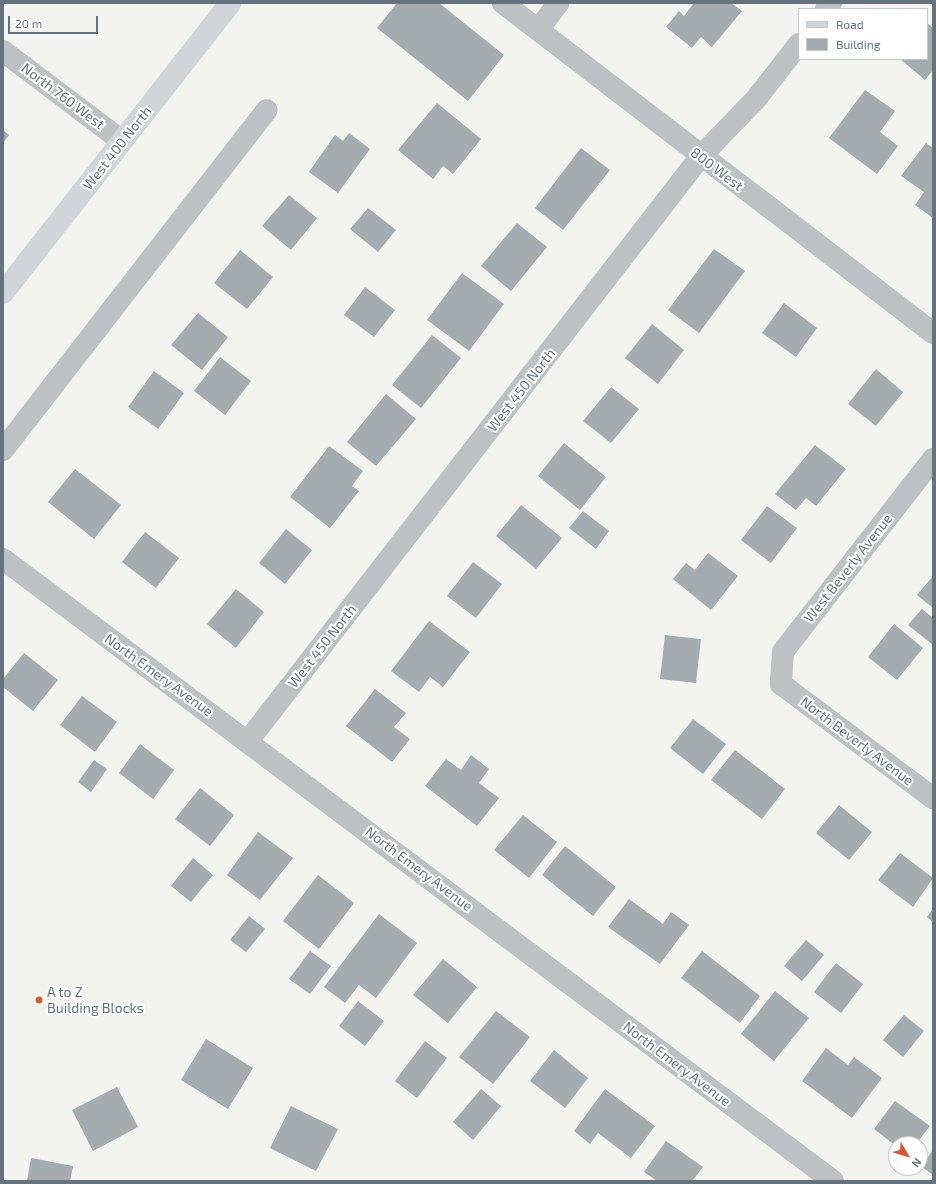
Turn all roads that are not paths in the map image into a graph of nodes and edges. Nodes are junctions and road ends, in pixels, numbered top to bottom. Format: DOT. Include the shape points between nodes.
graph roads {
  1 [pos="230,3"];
  2 [pos="503,3"];
  3 [pos="558,3"];
  4 [pos="538,30"];
  5 [pos="798,45"];
  6 [pos="3,51"];
  7 [pos="267,110"];
  8 [pos="122,141"];
  9 [pos="701,156"];
  10 [pos="3,293"];
  11 [pos="933,333"];
  12 [pos="3,450"];
  13 [pos="933,459"];
  14 [pos="3,559"];
  15 [pos="781,684"];
  16 [pos="248,741"];
  17 [pos="933,798"];
  18 [pos="832,1181"];
  1 -- 8 [label="main road, West 400 North"];
  2 -- 4 [label="street, 800 West"];
  3 -- 4 [label="street"];
  4 -- 9 [label="street, 800 West"];
  5 -- 9 [label="street, West 450 North" via="756,100"];
  6 -- 8 [label="street, North 760 West"];
  7 -- 12 [label="street"];
  8 -- 10 [label="main road, West 400 North"];
  9 -- 11 [label="street, 800 West"];
  9 -- 16 [label="street, West 450 North"];
  13 -- 15 [label="street, West Beverly Avenue" via="783,652"];
  14 -- 16 [label="street, North Emery Avenue"];
  15 -- 17 [label="street, North Beverly Avenue"];
  16 -- 18 [label="street, North Emery Avenue"];
}
